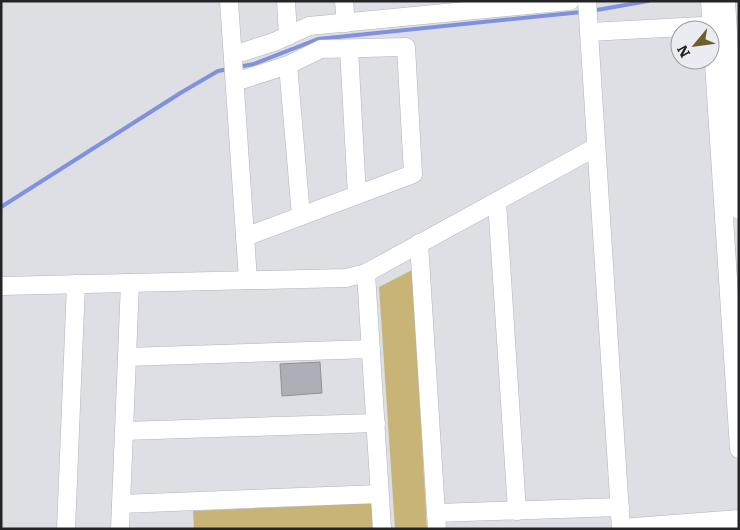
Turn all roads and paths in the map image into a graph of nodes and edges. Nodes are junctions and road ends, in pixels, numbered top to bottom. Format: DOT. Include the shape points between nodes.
graph roads {
  1 [pos="229,1"];
  2 [pos="286,1"];
  3 [pos="344,1"];
  4 [pos="722,3"];
  5 [pos="517,4"];
  6 [pos="460,6"];
  7 [pos="403,9"];
  8 [pos="584,12"];
  9 [pos="670,20"];
  10 [pos="346,23"];
  11 [pos="720,25"];
  12 [pos="288,36"];
  13 [pos="349,48"];
  14 [pos="288,65"];
  15 [pos="234,69"];
  16 [pos="596,147"];
  17 [pos="357,195"];
  18 [pos="497,201"];
  19 [pos="739,210"];
  20 [pos="301,216"];
  21 [pos="245,237"];
  22 [pos="419,243"];
  23 [pos="366,272"];
  24 [pos="248,280"];
  25 [pos="130,283"];
  26 [pos="76,284"];
  27 [pos="1,286"];
  28 [pos="371,349"];
  29 [pos="127,357"];
  30 [pos="376,423"];
  31 [pos="124,431"];
  32 [pos="739,449"];
  33 [pos="380,494"];
  34 [pos="121,504"];
  35 [pos="620,507"];
  36 [pos="517,511"];
  37 [pos="739,519"];
  38 [pos="436,521"];
  39 [pos="621,528"];
  40 [pos="66,529"];
  41 [pos="120,529"];
  42 [pos="382,529"];
  1 -- 15 [label="street"];
  2 -- 12 [label="street"];
  3 -- 10 [label="street"];
  4 -- 11 [label="street"];
  5 -- 6 [label="street"];
  5 -- 8 [label="street"];
  6 -- 7 [label="street"];
  7 -- 10 [label="street"];
  8 -- 9 [label="street"];
  8 -- 16 [label="street"];
  10 -- 12 [label="street" via="309,26"];
  11 -- 19 [label="street"];
  11 -- 32 [label="street"];
  12 -- 15 [label="street"];
  13 -- 14 [label="street" via="322,49"];
  13 -- 17 [label="street"];
  13 -- 17 [label="street" via="406,47 413,174"];
  14 -- 15 [label="street"];
  14 -- 20 [label="street"];
  15 -- 21 [label="street"];
  16 -- 18 [label="street"];
  16 -- 35 [label="street"];
  17 -- 20 [label="street"];
  18 -- 22 [label="street"];
  18 -- 36 [label="street"];
  20 -- 21 [label="street"];
  21 -- 24 [label="street"];
  22 -- 23 [label="street"];
  22 -- 38 [label="street"];
  23 -- 24 [label="street" via="346,278"];
  23 -- 28 [label="street"];
  24 -- 25 [label="street"];
  25 -- 26 [label="street"];
  25 -- 29 [label="street"];
  26 -- 27 [label="street"];
  26 -- 40 [label="street"];
  28 -- 29 [label="street"];
  28 -- 30 [label="street"];
  29 -- 31 [label="street"];
  30 -- 31 [label="street"];
  30 -- 33 [label="street"];
  31 -- 34 [label="street"];
  33 -- 34 [label="street"];
  33 -- 42 [label="street"];
  34 -- 41 [label="street"];
  35 -- 36 [label="street"];
  35 -- 39 [label="street"];
  36 -- 38 [label="street"];
  37 -- 39 [label="street"];
}
